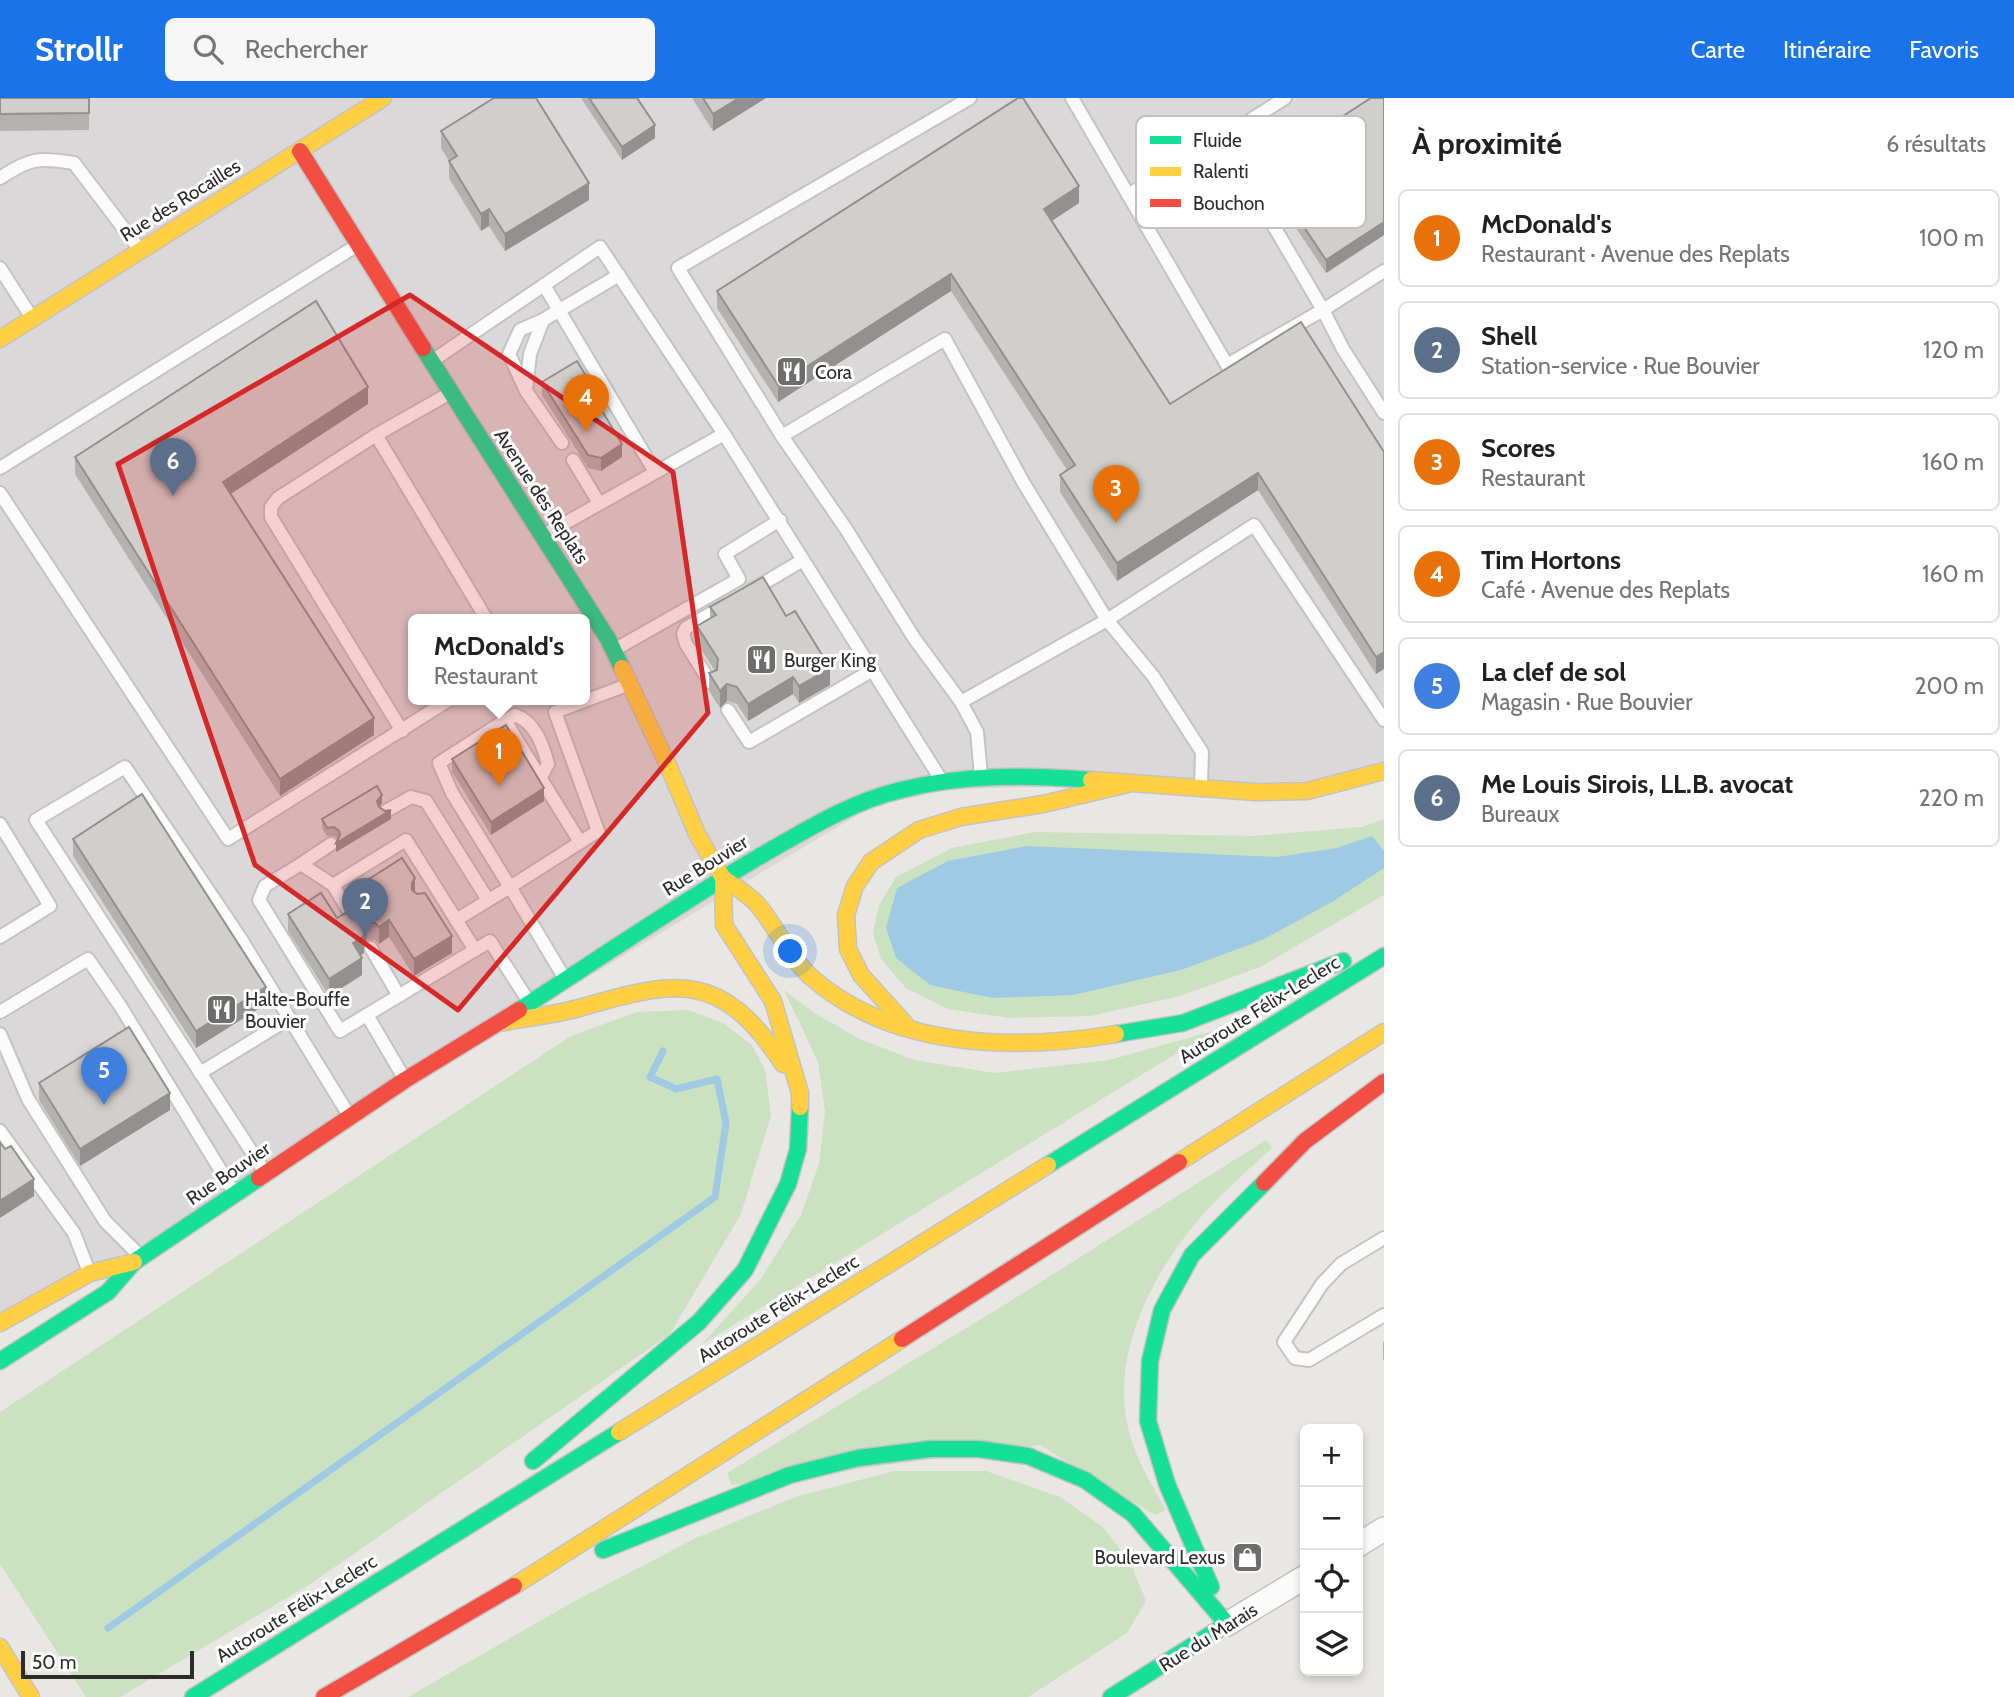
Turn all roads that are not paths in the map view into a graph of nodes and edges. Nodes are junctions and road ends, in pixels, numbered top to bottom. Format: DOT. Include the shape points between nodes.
graph roads {
  1 [pos="383,98"];
  2 [pos="970,98"];
  3 [pos="1072,98"];
  4 [pos="1285,98"];
  5 [pos="1257,116"];
  6 [pos="300,151"];
  7 [pos="0,178"];
  8 [pos="1136,190"];
  9 [pos="1128,195"];
  10 [pos="1136,209"];
  11 [pos="1147,228"];
  12 [pos="1275,228"];
  13 [pos="357,245"];
  14 [pos="140,250"];
  15 [pos="0,268"];
  16 [pos="1384,271"];
  17 [pos="619,275"];
  18 [pos="544,285"];
  19 [pos="559,310"];
  20 [pos="1323,310"];
  21 [pos="32,318"];
  22 [pos="543,320"];
  23 [pos="0,339"];
  24 [pos="431,362"];
  25 [pos="526,391"];
  26 [pos="450,393"];
  27 [pos="1384,413"];
  28 [pos="724,433"];
  29 [pos="376,435"];
  30 [pos="782,436"];
  31 [pos="562,443"];
  32 [pos="573,460"];
  33 [pos="0,468"];
  34 [pos="655,472"];
  35 [pos="0,493"];
  36 [pos="599,503"];
  37 [pos="780,520"];
  38 [pos="542,536"];
  39 [pos="803,560"];
  40 [pos="484,614"];
  41 [pos="585,614"];
  42 [pos="1107,620"];
  43 [pos="590,621"];
  44 [pos="614,650"];
  45 [pos="872,671"];
  46 [pos="710,682"];
  47 [pos="630,684"];
  48 [pos="590,699"];
  49 [pos="961,702"];
  50 [pos="441,705"];
  51 [pos="574,705"];
  52 [pos="1380,705"];
  53 [pos="728,710"];
  54 [pos="1384,720"];
  55 [pos="498,725"];
  56 [pos="402,731"];
  57 [pos="1384,771"];
  58 [pos="981,776"];
  59 [pos="541,777"];
  60 [pos="942,781"];
  61 [pos="1128,784"];
  62 [pos="1201,789"];
  63 [pos="386,811"];
  64 [pos="0,824"];
  65 [pos="580,842"];
  66 [pos="331,844"];
  67 [pos="301,864"];
  68 [pos="723,878"];
  69 [pos="333,885"];
  70 [pos="510,887"];
  71 [pos="488,900"];
  72 [pos="456,920"];
  73 [pos="356,923"];
  74 [pos="0,937"];
  75 [pos="1384,945"];
  76 [pos="371,948"];
  77 [pos="475,950"];
  78 [pos="1384,956"];
  79 [pos="565,979"];
  80 [pos="399,996"];
  81 [pos="530,1003"];
  82 [pos="0,1012"];
  83 [pos="367,1015"];
  84 [pos="289,1018"];
  85 [pos="499,1023"];
  86 [pos="910,1029"];
  87 [pos="1384,1032"];
  88 [pos="0,1034"];
  89 [pos="200,1073"];
  90 [pos="405,1080"];
  91 [pos="1384,1082"];
  92 [pos="800,1093"];
  93 [pos="350,1118"];
  94 [pos="0,1131"];
  95 [pos="266,1174"];
  96 [pos="235,1194"];
  97 [pos="1384,1238"];
  98 [pos="137,1260"];
  99 [pos="90,1273"];
  100 [pos="1384,1315"];
  101 [pos="1,1321"];
  102 [pos="6,1366"];
  103 [pos="525,1467"];
  104 [pos="504,1484"];
  105 [pos="1384,1529"];
  106 [pos="1363,1542"];
  107 [pos="389,1575"];
  108 [pos="1300,1580"];
  109 [pos="516,1586"];
  110 [pos="1227,1625"];
  111 [pos="0,1637"];
  112 [pos="2,1651"];
  113 [pos="31,1697"];
  114 [pos="194,1697"];
  115 [pos="324,1697"];
  116 [pos="1111,1697"];
  1 -- 6 [label="main road, Rue des Rocailles"];
  2 -- 30 [label="lane" via="678,268"];
  3 -- 9 [label="lane"];
  4 -- 5 [label="lane"];
  6 -- 13 [label="main road, Avenue des Replats"];
  6 -- 14 [label="main road, Rue des Rocailles"];
  7 -- 14 [label="lane" via="22,164 46,158 74,163"];
  8 -- 9 [label="lane"];
  9 -- 10 [label="lane"];
  11 -- 20 [label="lane" via="1227,365"];
  12 -- 20 [label="lane"];
  13 -- 24 [label="main road, Avenue des Replats"];
  13 -- 33 [label="lane"];
  14 -- 21 [label="main road, Rue des Rocailles"];
  15 -- 21 [label="lane"];
  16 -- 20 [label="lane"];
  17 -- 18 [label="lane" via="600,247"];
  17 -- 19 [label="lane"];
  17 -- 28 [label="lane"];
  18 -- 19 [label="lane"];
  18 -- 24 [label="lane"];
  19 -- 22 [label="lane"];
  19 -- 34 [label="lane"];
  20 -- 27 [label="lane"];
  21 -- 23 [label="main road, Rue des Rocailles"];
  22 -- 25 [label="lane" via="530,354"];
  22 -- 25 [label="lane" via="520,330 509,354"];
  24 -- 26 [label="main road, Avenue des Replats"];
  25 -- 31 [label="lane"];
  26 -- 29 [label="lane"];
  26 -- 38 [label="main road, Avenue des Replats"];
  28 -- 34 [label="lane"];
  28 -- 37 [label="lane"];
  29 -- 40 [label="lane"];
  29 -- 56 [label="lane" via="278,498 271,517"];
  30 -- 42 [label="lane" via="945,339 1023,482"];
  30 -- 49 [label="lane"];
  32 -- 36 [label="lane"];
  34 -- 36 [label="lane"];
  35 -- 56 [label="lane" via="228,839"];
  36 -- 38 [label="lane"];
  37 -- 39 [label="lane"];
  37 -- 44 [label="lane" via="724,554 739,579"];
  38 -- 41 [label="main road, Avenue des Replats"];
  39 -- 45 [label="lane"];
  39 -- 46 [label="lane" via="686,628 686,644"];
  42 -- 49 [label="lane"];
  42 -- 52 [label="lane" via="1254,525"];
  42 -- 62 [label="lane" via="1153,676 1202,752"];
  43 -- 44 [label="main road, Avenue des Replats"];
  44 -- 47 [label="main road, Avenue des Replats"];
  45 -- 53 [label="lane" via="749,742"];
  45 -- 60 [label="lane"];
  47 -- 48 [label="lane"];
  47 -- 68 [label="main road, Avenue des Replats" via="697,834"];
  49 -- 58 [label="lane" via="977,732"];
  50 -- 56 [label="lane"];
  51 -- 65 [label="lane" via="555,712 598,831"];
  52 -- 54 [label="lane"];
  55 -- 59 [label="lane" via="507,724"];
  55 -- 59 [label="lane" via="515,715 526,719 548,764"];
  55 -- 70 [label="lane" via="439,763 452,793"];
  57 -- 62 [label="main road, Rue Bouvier" via="1307,791"];
  58 -- 60 [label="main road, Rue Bouvier"];
  58 -- 61 [label="main road, Rue Bouvier"];
  59 -- 65 [label="lane"];
  60 -- 68 [label="main road, Rue Bouvier" via="899,790 821,821"];
  61 -- 62 [label="main road, Rue Bouvier"];
  61 -- 86 [label="main road" via="961,817 919,830 871,862 855,886 846,915 848,948 861,975"];
  63 -- 71 [label="lane" via="411,797 426,801"];
  64 -- 74 [label="lane" via="50,906"];
  65 -- 70 [label="lane"];
  66 -- 67 [label="lane"];
  67 -- 69 [label="lane"];
  67 -- 83 [label="lane" via="265,886 259,900 340,1031"];
  68 -- 79 [label="main road, Rue Bouvier"];
  68 -- 86 [label="main road" via="755,902 810,976 860,1011"];
  68 -- 92 [label="main road" via="724,925 773,1001"];
  69 -- 72 [label="lane" via="406,840 433,894"];
  69 -- 73 [label="lane"];
  70 -- 71 [label="lane"];
  70 -- 79 [label="lane"];
  71 -- 72 [label="lane"];
  72 -- 77 [label="lane"];
  75 -- 86 [label="main road" via="1182,1023 1069,1042 968,1042"];
  76 -- 80 [label="lane"];
  77 -- 80 [label="lane"];
  77 -- 81 [label="lane" via="490,941"];
  78 -- 107 [label="main road, Autoroute Félix-Leclerc"];
  79 -- 81 [label="main road, Rue Bouvier"];
  80 -- 83 [label="lane"];
  81 -- 85 [label="main road, Rue Bouvier"];
  82 -- 96 [label="lane" via="88,959"];
  83 -- 90 [label="lane"];
  84 -- 89 [label="lane"];
  84 -- 89 [label="lane" via="125,767 36,820"];
  84 -- 93 [label="lane"];
  85 -- 90 [label="main road, Rue Bouvier"];
  85 -- 92 [label="main road" via="576,1009 628,993 680,987 698,991 722,1000 752,1023"];
  87 -- 109 [label="main road"];
  88 -- 98 [label="lane" via="28,1099 106,1221"];
  89 -- 95 [label="lane"];
  90 -- 93 [label="main road, Rue Bouvier"];
  91 -- 110 [label="main road" via="1305,1141 1192,1255 1162,1310 1150,1361 1148,1421 1167,1484"];
  92 -- 103 [label="main road" via="798,1149 788,1184 745,1269 699,1322"];
  93 -- 95 [label="main road, Rue Bouvier"];
  94 -- 99 [label="lane" via="74,1233"];
  95 -- 96 [label="main road, Rue Bouvier"];
  96 -- 98 [label="main road, Rue Bouvier"];
  97 -- 100 [label="lane" via="1341,1264 1322,1284 1284,1342 1295,1358 1309,1360"];
  98 -- 99 [label="main road, Rue Bouvier"];
  98 -- 102 [label="main road, Rue Bouvier" via="108,1292"];
  99 -- 101 [label="main road, Rue Bouvier"];
  104 -- 107 [label="main road"];
  105 -- 106 [label="street"];
  107 -- 114 [label="main road, Autoroute Félix-Leclerc"];
  108 -- 110 [label="street, Rue du Marais"];
  109 -- 110 [label="main road" via="790,1475 858,1458 930,1448 979,1449 1028,1456 1085,1480 1133,1514"];
  109 -- 115 [label="main road"];
  110 -- 116 [label="main road, Rue du Marais"];
  111 -- 112 [label="main road"];
  112 -- 113 [label="main road"];
}
